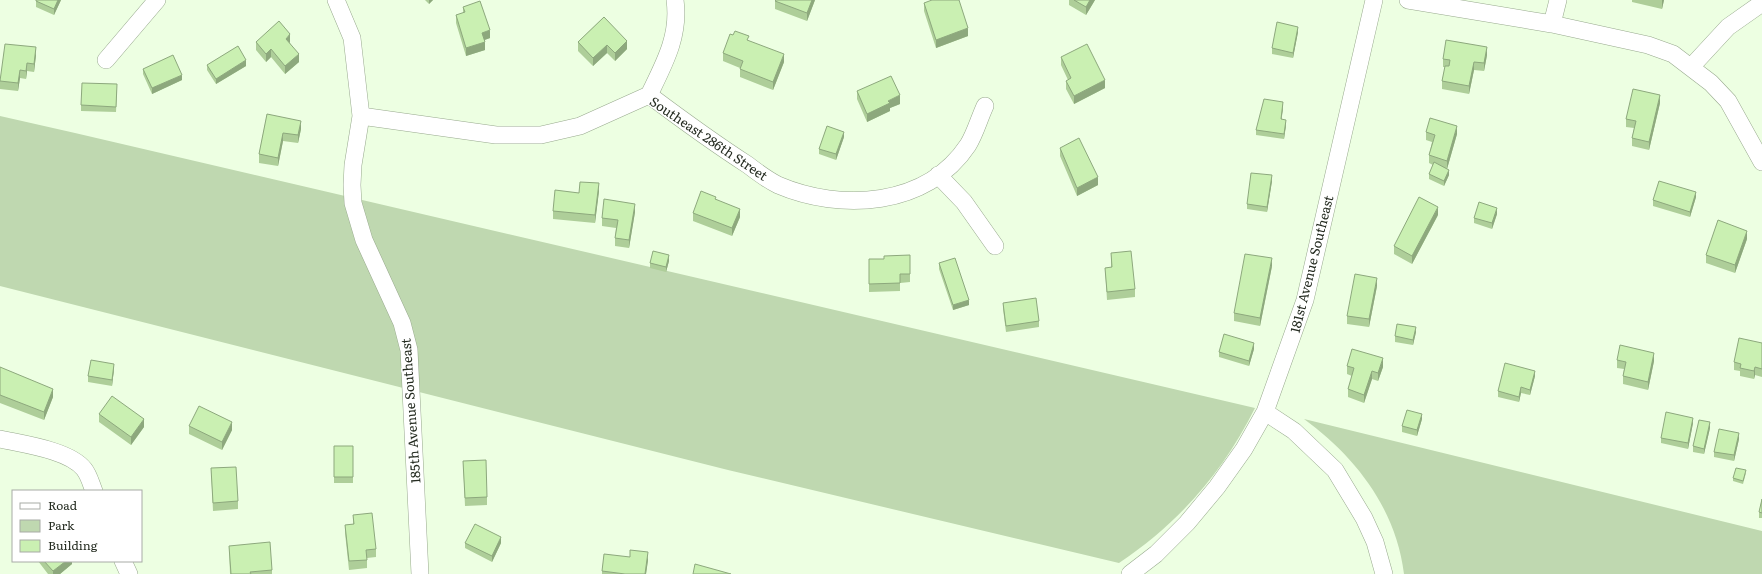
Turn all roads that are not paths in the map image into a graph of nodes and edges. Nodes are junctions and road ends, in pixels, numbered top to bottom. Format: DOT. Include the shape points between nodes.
graph roads {
  1 [pos="157,0"];
  2 [pos="336,0"];
  3 [pos="675,0"];
  4 [pos="1374,0"];
  5 [pos="1408,0"];
  6 [pos="1558,0"];
  7 [pos="1762,3"];
  8 [pos="1552,24"];
  9 [pos="106,60"];
  10 [pos="1691,67"];
  11 [pos="649,95"];
  12 [pos="985,106"];
  13 [pos="361,116"];
  14 [pos="1762,162"];
  15 [pos="938,175"];
  16 [pos="995,246"];
  17 [pos="1265,412"];
  18 [pos="0,439"];
  19 [pos="94,490"];
  20 [pos="123,562"];
  21 [pos="129,574"];
  22 [pos="420,574"];
  23 [pos="1130,574"];
  24 [pos="1384,574"];
  1 -- 9 [label="street"];
  2 -- 13 [label="street, 185th Avenue Southeast" via="352,38"];
  3 -- 11 [label="street" via="674,37"];
  4 -- 17 [label="street, 181st Avenue Southeast" via="1305,300"];
  5 -- 8 [label="street"];
  6 -- 8 [label="street"];
  7 -- 10 [label="street" via="1728,28"];
  8 -- 10 [label="street" via="1648,45 1673,54"];
  10 -- 14 [label="street" via="1728,102"];
  11 -- 13 [label="street, Southeast 286th Street" via="580,126 541,135 496,135"];
  11 -- 15 [label="street, Southeast 286th Street" via="777,185 805,194 834,199 866,200 893,197 918,189"];
  12 -- 15 [label="street, Southeast 286th Street" via="968,144 955,161"];
  13 -- 22 [label="street, 185th Avenue Southeast" via="353,172 353,203 364,240 402,323 409,350"];
  15 -- 16 [label="street" via="964,202"];
  17 -- 23 [label="street, 181st Avenue Southeast" via="1244,449 1217,488 1156,554"];
  17 -- 24 [label="street" via="1294,431 1335,470 1364,518 1375,542"];
  18 -- 19 [label="street" via="49,450 70,458 83,467"];
  20 -- 21 [label="street"];
}
